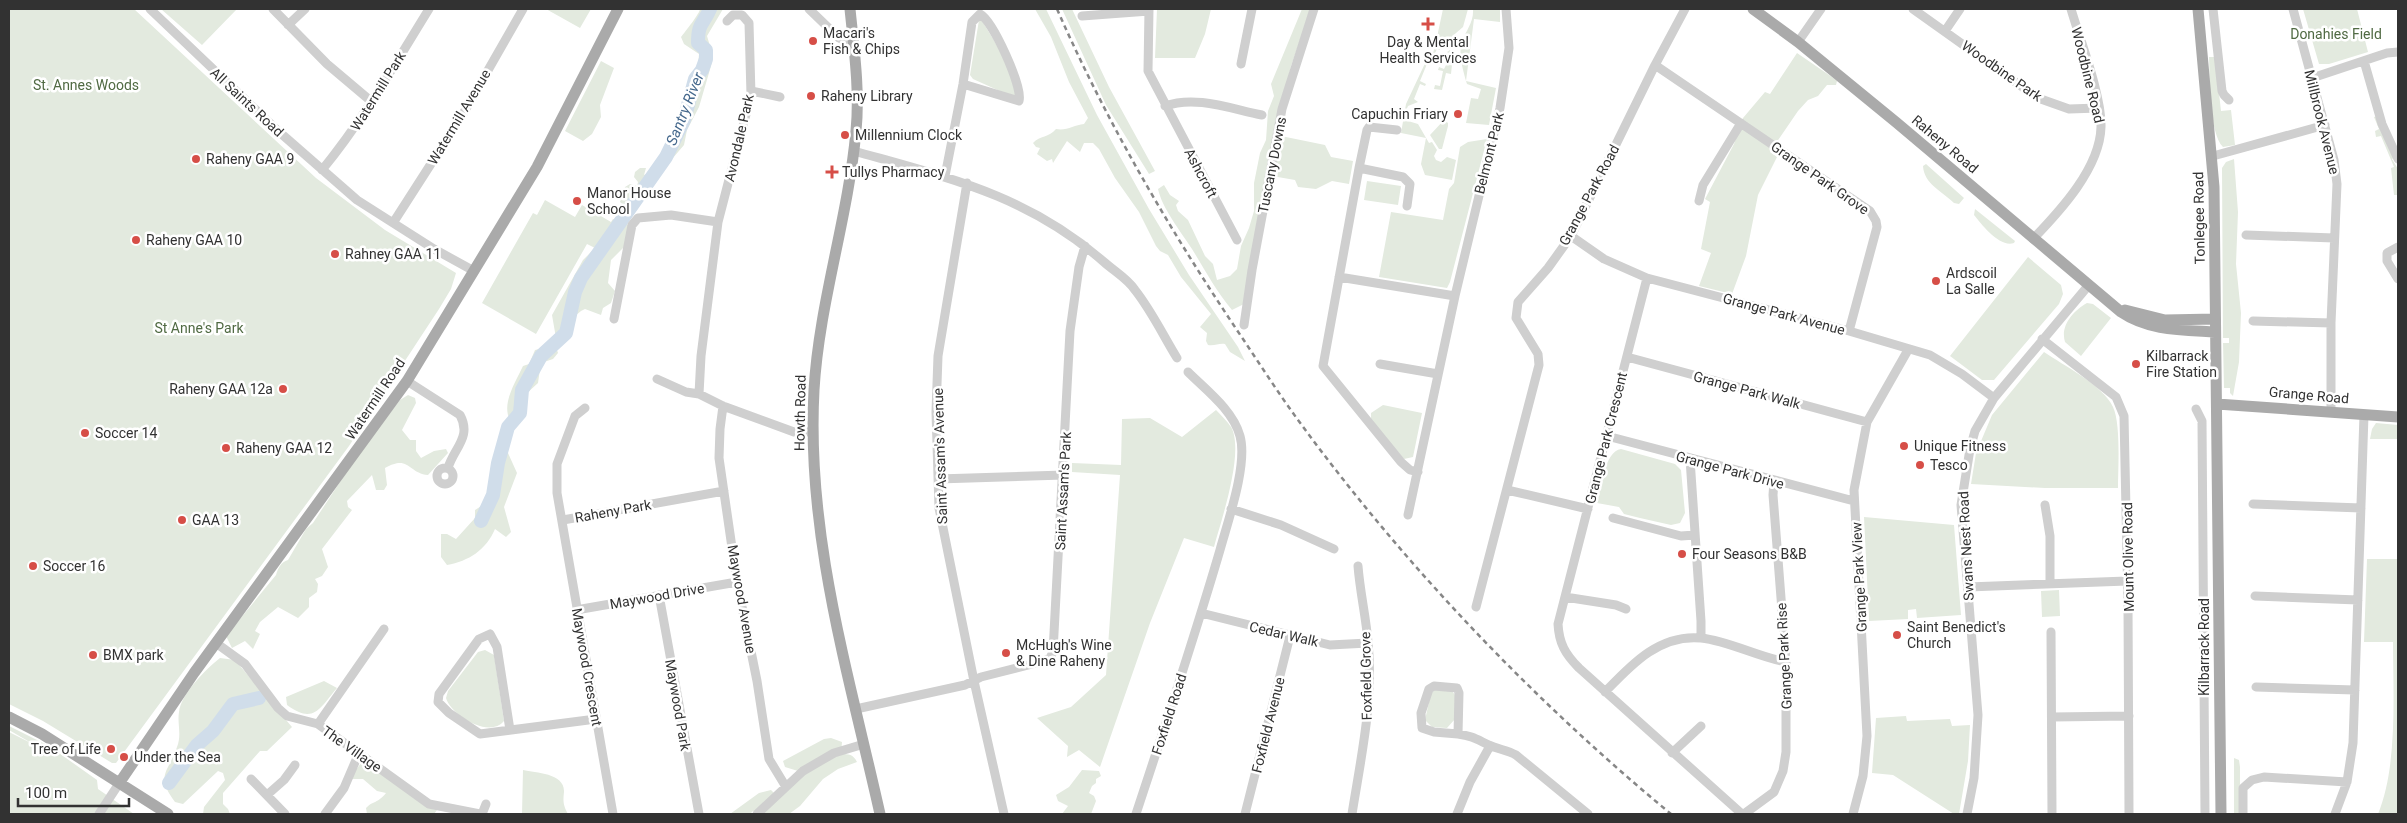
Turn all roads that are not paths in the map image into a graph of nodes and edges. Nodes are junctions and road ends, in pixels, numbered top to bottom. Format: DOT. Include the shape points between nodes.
graph roads {
  1 [pos="150,9"];
  2 [pos="272,9"];
  3 [pos="305,9"];
  4 [pos="429,9"];
  5 [pos="523,9"];
  6 [pos="618,9"];
  7 [pos="809,9"];
  8 [pos="850,9"];
  9 [pos="1252,9"];
  10 [pos="1314,9"];
  11 [pos="1506,9"];
  12 [pos="1685,9"];
  13 [pos="1752,9"];
  14 [pos="1821,9"];
  15 [pos="1914,9"];
  16 [pos="1960,9"];
  17 [pos="2071,9"];
  18 [pos="2198,9"];
  19 [pos="2213,9"];
  20 [pos="2294,9"];
  21 [pos="1149,10"];
  22 [pos="979,11"];
  23 [pos="1082,16"];
  24 [pos="727,21"];
  25 [pos="288,25"];
  26 [pos="1945,31"];
  27 [pos="2215,31"];
  28 [pos="2201,32"];
  29 [pos="1798,42"];
  30 [pos="854,45"];
  31 [pos="2398,52"];
  32 [pos="2364,61"];
  33 [pos="1241,64"];
  34 [pos="1655,65"];
  35 [pos="2312,78"];
  36 [pos="963,84"];
  37 [pos="751,91"];
  38 [pos="780,97"];
  39 [pos="2229,100"];
  40 [pos="372,102"];
  41 [pos="1165,106"];
  42 [pos="2099,108"];
  43 [pos="1262,115"];
  44 [pos="1741,123"];
  45 [pos="2324,125"];
  46 [pos="1397,130"];
  47 [pos="854,151"];
  48 [pos="2213,156"];
  49 [pos="2398,159"];
  50 [pos="1360,168"];
  51 [pos="322,170"];
  52 [pos="945,176"];
  53 [pos="967,183"];
  54 [pos="1699,201"];
  55 [pos="1407,206"];
  56 [pos="718,222"];
  57 [pos="393,223"];
  58 [pos="2246,235"];
  59 [pos="1570,236"];
  60 [pos="2334,238"];
  61 [pos="2033,239"];
  62 [pos="1236,240"];
  63 [pos="1085,246"];
  64 [pos="2398,247"];
  65 [pos="474,271"];
  66 [pos="1339,277"];
  67 [pos="1648,278"];
  68 [pos="2398,280"];
  69 [pos="2088,286"];
  70 [pos="1455,296"];
  71 [pos="2114,306"];
  72 [pos="614,319"];
  73 [pos="2216,319"];
  74 [pos="2253,321"];
  75 [pos="2331,323"];
  76 [pos="1244,325"];
  77 [pos="1849,331"];
  78 [pos="2215,332"];
  79 [pos="2042,339"];
  80 [pos="1908,350"];
  81 [pos="1627,357"];
  82 [pos="1177,358"];
  83 [pos="1380,364"];
  84 [pos="1188,372"];
  85 [pos="1438,374"];
  86 [pos="657,379"];
  87 [pos="407,381"];
  88 [pos="699,394"];
  89 [pos="1994,398"];
  90 [pos="2218,404"];
  91 [pos="723,406"];
  92 [pos="584,408"];
  93 [pos="2196,409"];
  94 [pos="2331,411"];
  95 [pos="2364,415"];
  96 [pos="2398,417"];
  97 [pos="1867,422"];
  98 [pos="813,432"];
  99 [pos="1607,436"];
  100 [pos="1690,459"];
  101 [pos="448,468"];
  102 [pos="1418,472"];
  103 [pos="1064,475"];
  104 [pos="938,479"];
  105 [pos="2218,480"];
  106 [pos="1774,481"];
  107 [pos="2203,481"];
  108 [pos="1507,490"];
  109 [pos="724,491"];
  110 [pos="1854,501"];
  111 [pos="2253,504"];
  112 [pos="2045,505"];
  113 [pos="2361,508"];
  114 [pos="1231,509"];
  115 [pos="1588,509"];
  116 [pos="1408,515"];
  117 [pos="1613,518"];
  118 [pos="563,520"];
  119 [pos="1695,535"];
  120 [pos="1334,549"];
  121 [pos="1358,566"];
  122 [pos="2127,581"];
  123 [pos="737,582"];
  124 [pos="2050,583"];
  125 [pos="1968,587"];
  126 [pos="660,595"];
  127 [pos="2255,596"];
  128 [pos="1565,597"];
  129 [pos="2358,600"];
  130 [pos="1476,606"];
  131 [pos="1626,609"];
  132 [pos="576,610"];
  133 [pos="1201,613"];
  134 [pos="384,629"];
  135 [pos="2051,632"];
  136 [pos="1290,636"];
  137 [pos="1701,638"];
  138 [pos="216,643"];
  139 [pos="1368,643"];
  140 [pos="1786,662"];
  141 [pos="974,680"];
  142 [pos="2256,687"];
  143 [pos="2355,690"];
  144 [pos="1606,692"];
  145 [pos="856,709"];
  146 [pos="2130,716"];
  147 [pos="2052,717"];
  148 [pos="9,718"];
  149 [pos="596,719"];
  150 [pos="318,724"];
  151 [pos="1701,726"];
  152 [pos="510,730"];
  153 [pos="1458,734"];
  154 [pos="864,744"];
  155 [pos="1490,746"];
  156 [pos="360,753"];
  157 [pos="1672,754"];
  158 [pos="295,765"];
  159 [pos="250,779"];
  160 [pos="120,782"];
  161 [pos="2347,782"];
  162 [pos="786,787"];
  163 [pos="267,795"];
  164 [pos="486,804"];
  165 [pos="99,814"];
  166 [pos="168,814"];
  167 [pos="285,814"];
  168 [pos="325,814"];
  169 [pos="481,814"];
  170 [pos="613,814"];
  171 [pos="699,814"];
  172 [pos="757,814"];
  173 [pos="880,814"];
  174 [pos="1004,814"];
  175 [pos="1136,814"];
  176 [pos="1246,814"];
  177 [pos="1352,814"];
  178 [pos="1457,814"];
  179 [pos="1587,814"];
  180 [pos="1743,814"];
  181 [pos="1852,814"];
  182 [pos="1967,814"];
  183 [pos="2052,814"];
  184 [pos="2129,814"];
  185 [pos="2205,814"];
  186 [pos="2221,814"];
  187 [pos="2243,814"];
  188 [pos="2335,814"];
  1 -- 51 [label="street, All Saints Road"];
  2 -- 25 [label="street"];
  3 -- 25 [label="street"];
  4 -- 40 [label="street, Watermill Park"];
  5 -- 57 [label="street, Watermill Avenue" via="463,114"];
  6 -- 65 [label="main road, Watermill Road" via="537,167"];
  7 -- 30 [label="street" via="839,38"];
  8 -- 30 [label="main road, Howth Road"];
  9 -- 33 [label="street"];
  10 -- 76 [label="street, Tuscany Downs" via="1282,109"];
  11 -- 70 [label="street, Belmont Park" via="1509,48 1500,108"];
  12 -- 34 [label="street, Grange Park Road"];
  13 -- 29 [label="main road, Raheny Road"];
  14 -- 29 [label="street"];
  15 -- 26 [label="street, Woodbine Park"];
  16 -- 26 [label="street"];
  17 -- 42 [label="street, Woodbine Road"];
  18 -- 28 [label="main road, Tonlegee Road"];
  19 -- 27 [label="street"];
  20 -- 35 [label="street, Millbrook Avenue"];
  21 -- 23 [label="street, Ashcroft"];
  21 -- 41 [label="street, Ashcroft" via="1148,71"];
  22 -- 36 [label="street" via="972,22"];
  22 -- 36 [label="street" via="991,26 1021,95 1019,101"];
  24 -- 37 [label="street, Avondale Park" via="733,15 742,15 749,23"];
  25 -- 40 [label="street"];
  26 -- 42 [label="street, Woodbine Park" via="2038,98 2069,109"];
  27 -- 28 [label="street"];
  27 -- 39 [label="street" via="2222,91"];
  28 -- 48 [label="main road, Tonlegee Road"];
  29 -- 61 [label="main road, Raheny Road"];
  30 -- 47 [label="main road, Howth Road" via="857,94"];
  31 -- 32 [label="street"];
  32 -- 35 [label="street"];
  32 -- 49 [label="street" via="2382,124"];
  34 -- 44 [label="street, Grange Park Grove"];
  34 -- 59 [label="street, Grange Park Road"];
  35 -- 45 [label="street, Millbrook Avenue"];
  36 -- 52 [label="street"];
  37 -- 38 [label="street"];
  37 -- 56 [label="street, Avondale Park"];
  40 -- 51 [label="street, Watermill Park"];
  41 -- 43 [label="street" via="1198,102"];
  41 -- 62 [label="street, Ashcroft"];
  42 -- 61 [label="street, Woodbine Road" via="2100,141 2088,170"];
  44 -- 54 [label="street" via="1703,185"];
  44 -- 77 [label="street, Grange Park Grove" via="1875,217 1877,227"];
  45 -- 48 [label="street"];
  45 -- 60 [label="street, Millbrook Avenue" via="2337,184"];
  46 -- 50 [label="street" via="1370,127 1367,130"];
  47 -- 52 [label="street"];
  47 -- 98 [label="main road, Howth Road" via="822,327 814,390"];
  48 -- 73 [label="main road, Tonlegee Road"];
  50 -- 55 [label="street" via="1403,177 1410,184"];
  50 -- 66 [label="street"];
  51 -- 57 [label="street, All Saints Road" via="357,200"];
  52 -- 53 [label="street"];
  53 -- 63 [label="street" via="1030,210"];
  53 -- 104 [label="street, Saint Assam's Avenue" via="938,356"];
  56 -- 72 [label="street" via="671,215 638,218 632,226"];
  56 -- 88 [label="street, Avondale Park"];
  57 -- 65 [label="street, All Saints Road"];
  58 -- 60 [label="street"];
  59 -- 67 [label="street, Grange Park Avenue" via="1604,259"];
  59 -- 108 [label="street, Grange Park Road" via="1548,268 1518,302 1516,310 1518,324 1538,354 1540,365"];
  60 -- 75 [label="street, Millbrook Avenue"];
  61 -- 69 [label="main road, Raheny Road"];
  63 -- 82 [label="street" via="1135,288"];
  63 -- 103 [label="street, Saint Assam's Park" via="1070,331"];
  64 -- 68 [label="street" via="2387,253 2387,261"];
  65 -- 87 [label="main road, Watermill Road"];
  66 -- 70 [label="street"];
  66 -- 102 [label="street" via="1323,366 1401,462"];
  67 -- 77 [label="street, Grange Park Avenue"];
  67 -- 81 [label="street, Grange Park Crescent"];
  69 -- 71 [label="main road, Raheny Road"];
  69 -- 79 [label="street, Swans Nest Road"];
  70 -- 85 [label="street, Belmont Park"];
  71 -- 73 [label="main road, Raheny Road" via="2165,320"];
  71 -- 78 [label="main road, Raheny Road" via="2132,320 2159,328"];
  73 -- 78 [label="main road, Tonlegee Road"];
  74 -- 75 [label="street"];
  75 -- 94 [label="street, Millbrook Avenue"];
  77 -- 80 [label="street, Grange Park Avenue"];
  78 -- 90 [label="main road, Tonlegee Road"];
  79 -- 89 [label="street, Swans Nest Road"];
  79 -- 122 [label="street, Mount Olive Road" via="2104,385 2121,405 2126,441"];
  80 -- 89 [label="street, Grange Park Avenue" via="1946,363"];
  80 -- 97 [label="street, Grange Park View"];
  81 -- 97 [label="street, Grange Park Walk"];
  81 -- 99 [label="street, Grange Park Crescent"];
  83 -- 85 [label="street"];
  84 -- 114 [label="street, Foxfield Road" via="1229,413 1240,435 1243,454"];
  85 -- 102 [label="street, Belmont Park"];
  86 -- 88 [label="street"];
  87 -- 101 [label="street" via="460,415 464,423 464,437"];
  87 -- 138 [label="main road, Watermill Road"];
  88 -- 91 [label="street"];
  89 -- 125 [label="street, Swans Nest Road" via="1975,431 1962,490"];
  90 -- 94 [label="main road, Grange Road"];
  90 -- 105 [label="main road, Kilbarrack Road"];
  91 -- 98 [label="street" via="794,432"];
  91 -- 109 [label="street, Maywood Avenue" via="720,458"];
  92 -- 118 [label="street, Raheny Park" via="575,416 557,464 557,493"];
  93 -- 107 [label="street, Kilbarrack Road" via="2202,421"];
  94 -- 95 [label="main road, Grange Road"];
  95 -- 96 [label="main road, Grange Road"];
  95 -- 113 [label="street"];
  97 -- 110 [label="street, Grange Park View"];
  98 -- 145 [label="main road, Howth Road" via="824,562"];
  99 -- 100 [label="street, Grange Park Drive"];
  99 -- 115 [label="street, Grange Park Crescent"];
  100 -- 106 [label="street, Grange Park Drive"];
  100 -- 119 [label="street"];
  102 -- 116 [label="street, Belmont Park"];
  103 -- 104 [label="street"];
  103 -- 141 [label="street, Saint Assam's Park" via="1053,652 1044,661"];
  104 -- 141 [label="street, Saint Assam's Avenue" via="945,544"];
  105 -- 107 [label="street"];
  105 -- 186 [label="main road, Kilbarrack Road"];
  106 -- 110 [label="street, Grange Park Drive"];
  106 -- 140 [label="street, Grange Park Rise"];
  107 -- 185 [label="street, Kilbarrack Road"];
  108 -- 115 [label="street"];
  108 -- 130 [label="street, Grange Park Road"];
  109 -- 118 [label="street, Raheny Park"];
  109 -- 123 [label="street, Maywood Avenue"];
  110 -- 181 [label="street, Grange Park View" via="1868,736 1863,776"];
  111 -- 113 [label="street"];
  112 -- 124 [label="street" via="2050,536"];
  113 -- 129 [label="street"];
  114 -- 120 [label="street" via="1281,525"];
  114 -- 133 [label="street, Foxfield Road"];
  115 -- 128 [label="street, Grange Park Crescent"];
  117 -- 119 [label="street" via="1681,536"];
  118 -- 132 [label="street, Maywood Crescent"];
  119 -- 137 [label="street"];
  121 -- 139 [label="street, Foxfield Grove"];
  122 -- 124 [label="street"];
  122 -- 146 [label="street, Mount Olive Road"];
  123 -- 126 [label="street, Maywood Drive"];
  123 -- 162 [label="street, Maywood Avenue" via="769,759"];
  124 -- 125 [label="street"];
  125 -- 182 [label="street, Swans Nest Road" via="1978,715 1974,778"];
  126 -- 132 [label="street, Maywood Drive"];
  126 -- 171 [label="street, Maywood Park"];
  127 -- 129 [label="street"];
  128 -- 131 [label="street"];
  128 -- 144 [label="street, Grange Park Crescent" via="1558,624 1562,647 1579,668"];
  129 -- 143 [label="street"];
  132 -- 149 [label="street, Maywood Crescent"];
  133 -- 136 [label="street, Cedar Walk"];
  133 -- 175 [label="street, Foxfield Road"];
  134 -- 150 [label="street"];
  135 -- 147 [label="street"];
  136 -- 139 [label="street, Cedar Walk" via="1330,644"];
  136 -- 176 [label="street, Foxfield Avenue"];
  137 -- 140 [label="street"];
  137 -- 144 [label="street" via="1673,641 1649,651"];
  138 -- 150 [label="street, The Village" via="245,664 287,716"];
  138 -- 160 [label="main road, Watermill Road"];
  139 -- 177 [label="street, Foxfield Grove" via="1368,716"];
  140 -- 180 [label="street, Grange Park Rise" via="1788,717 1783,771 1774,792"];
  141 -- 145 [label="street, Saint Assam's Park"];
  141 -- 174 [label="street, Saint Assam's Avenue"];
  142 -- 143 [label="street"];
  143 -- 161 [label="street" via="2353,743"];
  144 -- 157 [label="street, Grange Park Crescent"];
  145 -- 154 [label="main road, Howth Road"];
  146 -- 147 [label="street"];
  146 -- 184 [label="street, Mount Olive Road"];
  147 -- 183 [label="street"];
  148 -- 160 [label="main road" via="42,734"];
  149 -- 152 [label="street"];
  149 -- 170 [label="street, Maywood Crescent"];
  150 -- 156 [label="street, The Village"];
  151 -- 157 [label="street"];
  152 -- 152 [label="street" via="480,734 438,702 439,694 486,634 494,638 497,647"];
  153 -- 153 [label="street" via="1459,693 1456,688 1434,686 1429,689 1421,713 1422,728"];
  153 -- 155 [label="street" via="1475,737"];
  154 -- 162 [label="street" via="834,753 803,771"];
  154 -- 173 [label="main road, Howth Road"];
  155 -- 178 [label="street"];
  155 -- 179 [label="street" via="1516,755"];
  156 -- 168 [label="street" via="344,788"];
  156 -- 169 [label="street, The Village" via="429,804"];
  157 -- 180 [label="street, Grange Park Crescent"];
  158 -- 163 [label="street"];
  159 -- 163 [label="street"];
  160 -- 165 [label="street"];
  160 -- 166 [label="main road"];
  161 -- 187 [label="street" via="2252,780 2243,788"];
  161 -- 188 [label="street"];
  162 -- 172 [label="street"];
  163 -- 167 [label="street"];
  164 -- 169 [label="street, The Village"];
}
